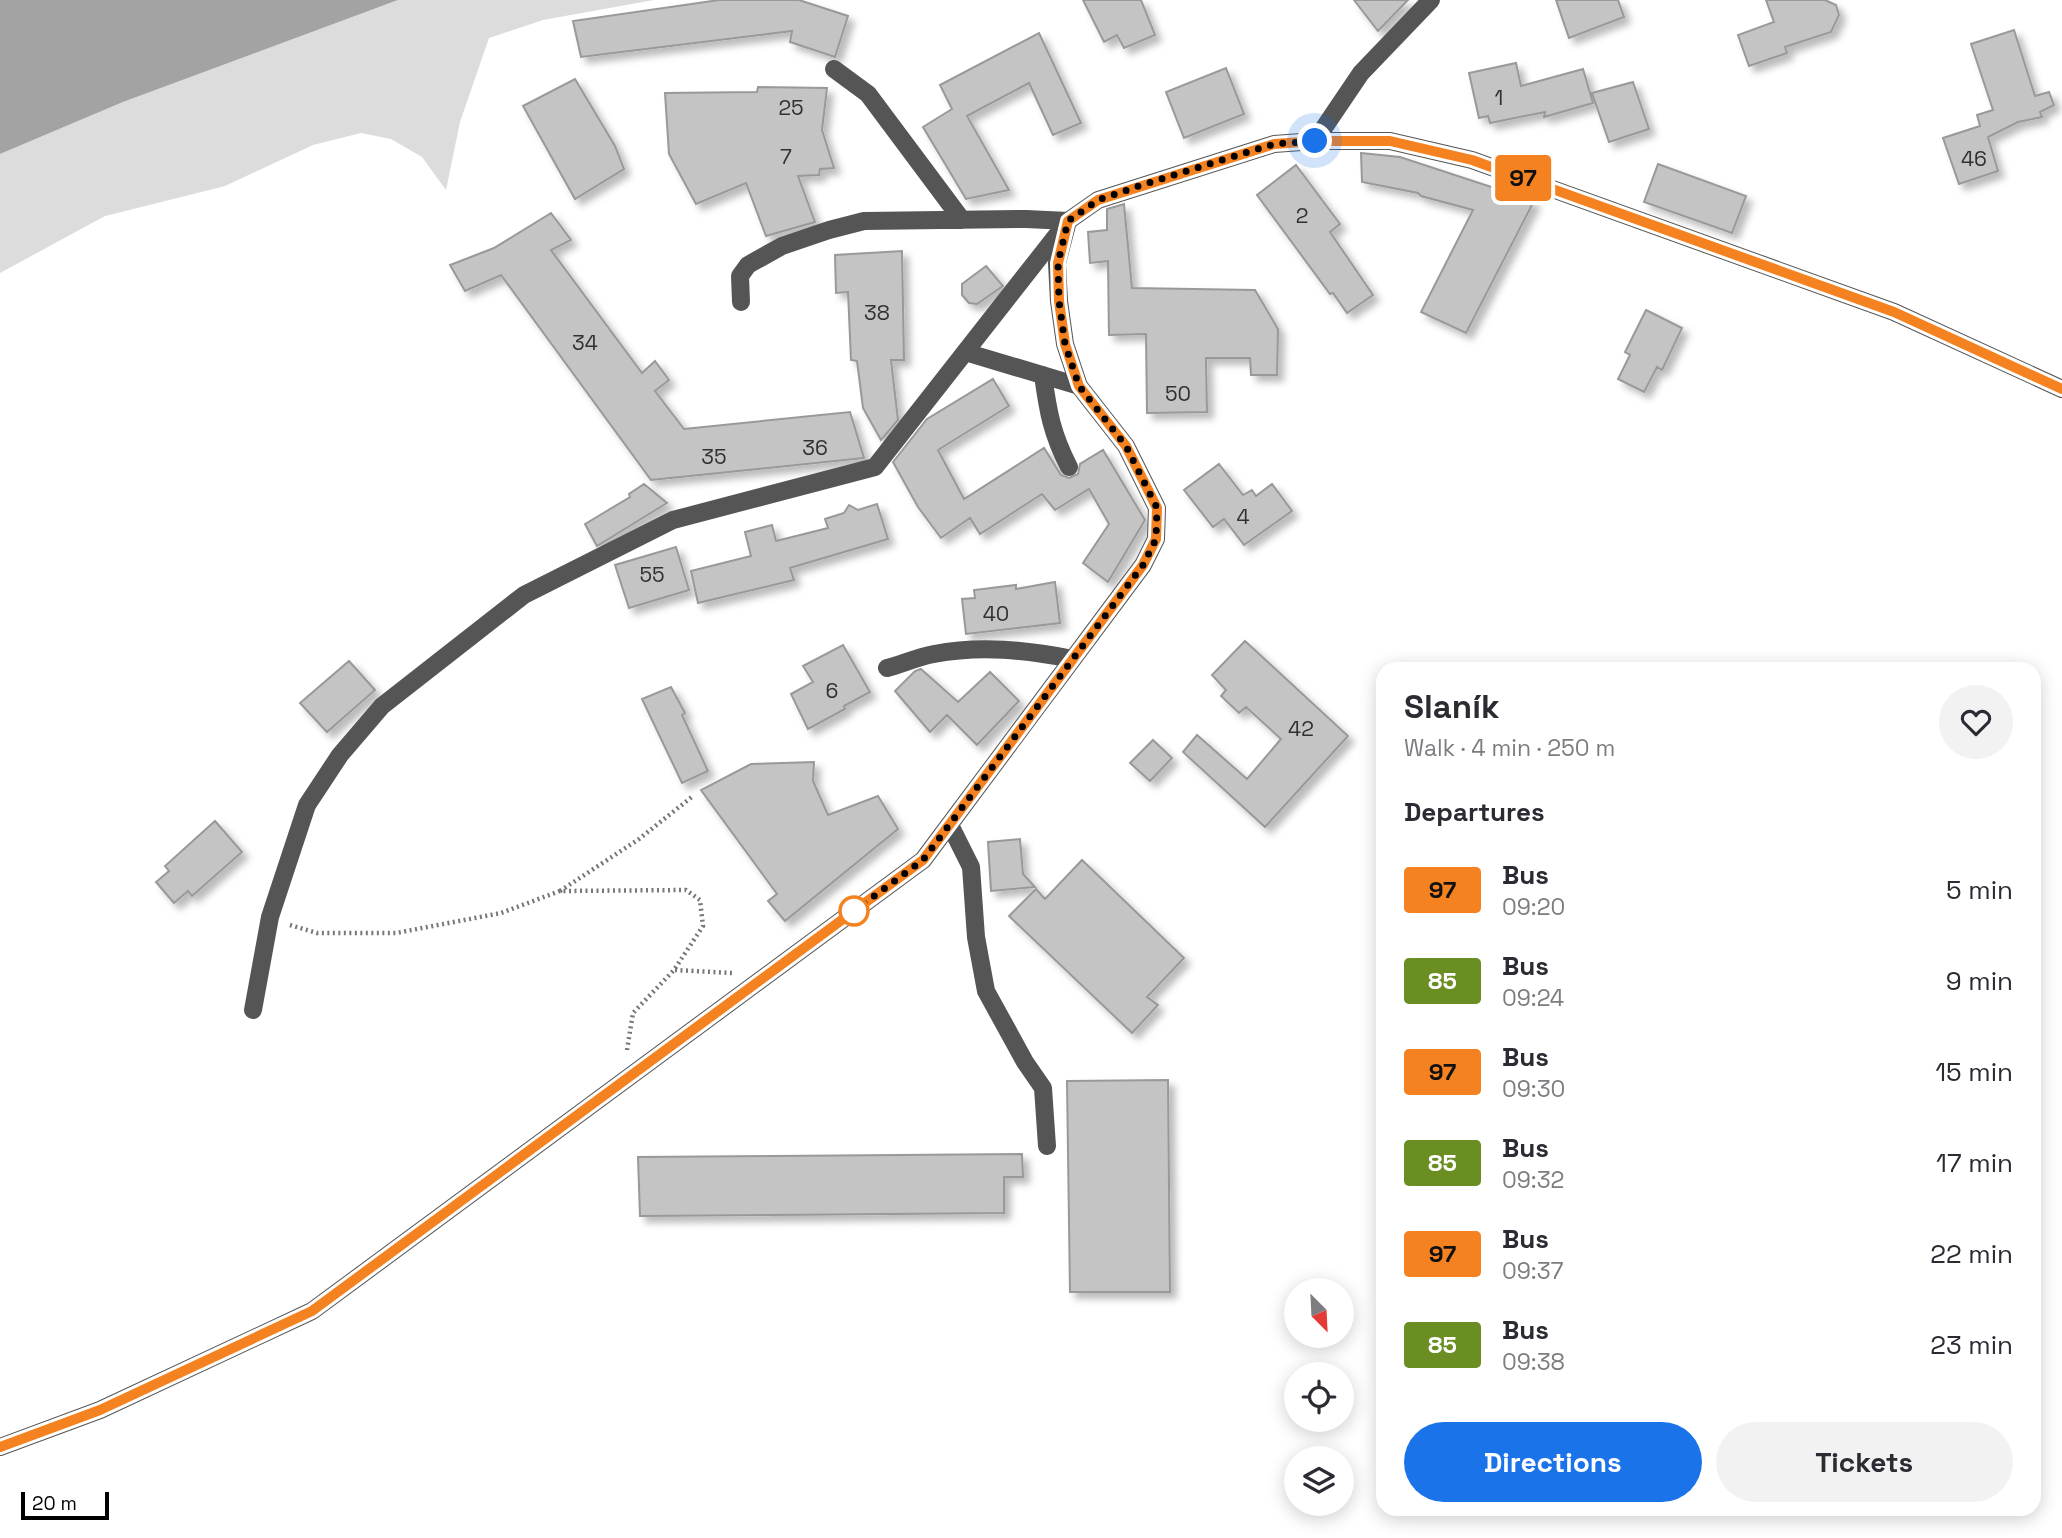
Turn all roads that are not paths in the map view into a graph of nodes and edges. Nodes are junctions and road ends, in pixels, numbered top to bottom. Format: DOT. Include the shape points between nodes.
graph roads {
  1 [pos="1432,0"];
  2 [pos="834,69"];
  3 [pos="1315,141"];
  4 [pos="962,220"];
  5 [pos="1068,221"];
  6 [pos="741,302"];
  7 [pos="965,352"];
  8 [pos="1043,375"];
  9 [pos="1079,386"];
  10 [pos="2062,389"];
  11 [pos="1069,467"];
  12 [pos="1073,659"];
  13 [pos="887,668"];
  14 [pos="950,825"];
  15 [pos="253,1010"];
  16 [pos="1048,1146"];
  17 [pos="0,1447"];
  1 -- 3 [label="street" via="1361,73"];
  2 -- 4 [label="street" via="868,93"];
  3 -- 5 [label="street" via="1274,144 1145,184 1098,200"];
  3 -- 10 [label="street" via="1390,141 1472,160 1894,312"];
  4 -- 5 [label="street"];
  4 -- 6 [label="street" via="864,221 782,246 748,265 740,276"];
  5 -- 7 [label="street"];
  5 -- 9 [label="street" via="1058,263 1059,301 1065,344"];
  7 -- 8 [label="street"];
  7 -- 15 [label="street" via="875,467 673,520 524,595 383,706 340,755 307,805 270,917"];
  8 -- 9 [label="street"];
  8 -- 11 [label="street" via="1056,442"];
  9 -- 12 [label="street" via="1126,446 1157,508 1156,539 1143,565"];
  12 -- 13 [label="street" via="1027,650 979,648 932,654"];
  12 -- 14 [label="street"];
  14 -- 16 [label="street" via="971,867 986,991 1043,1088"];
  14 -- 17 [label="street" via="923,860 312,1311 100,1410"];
}
